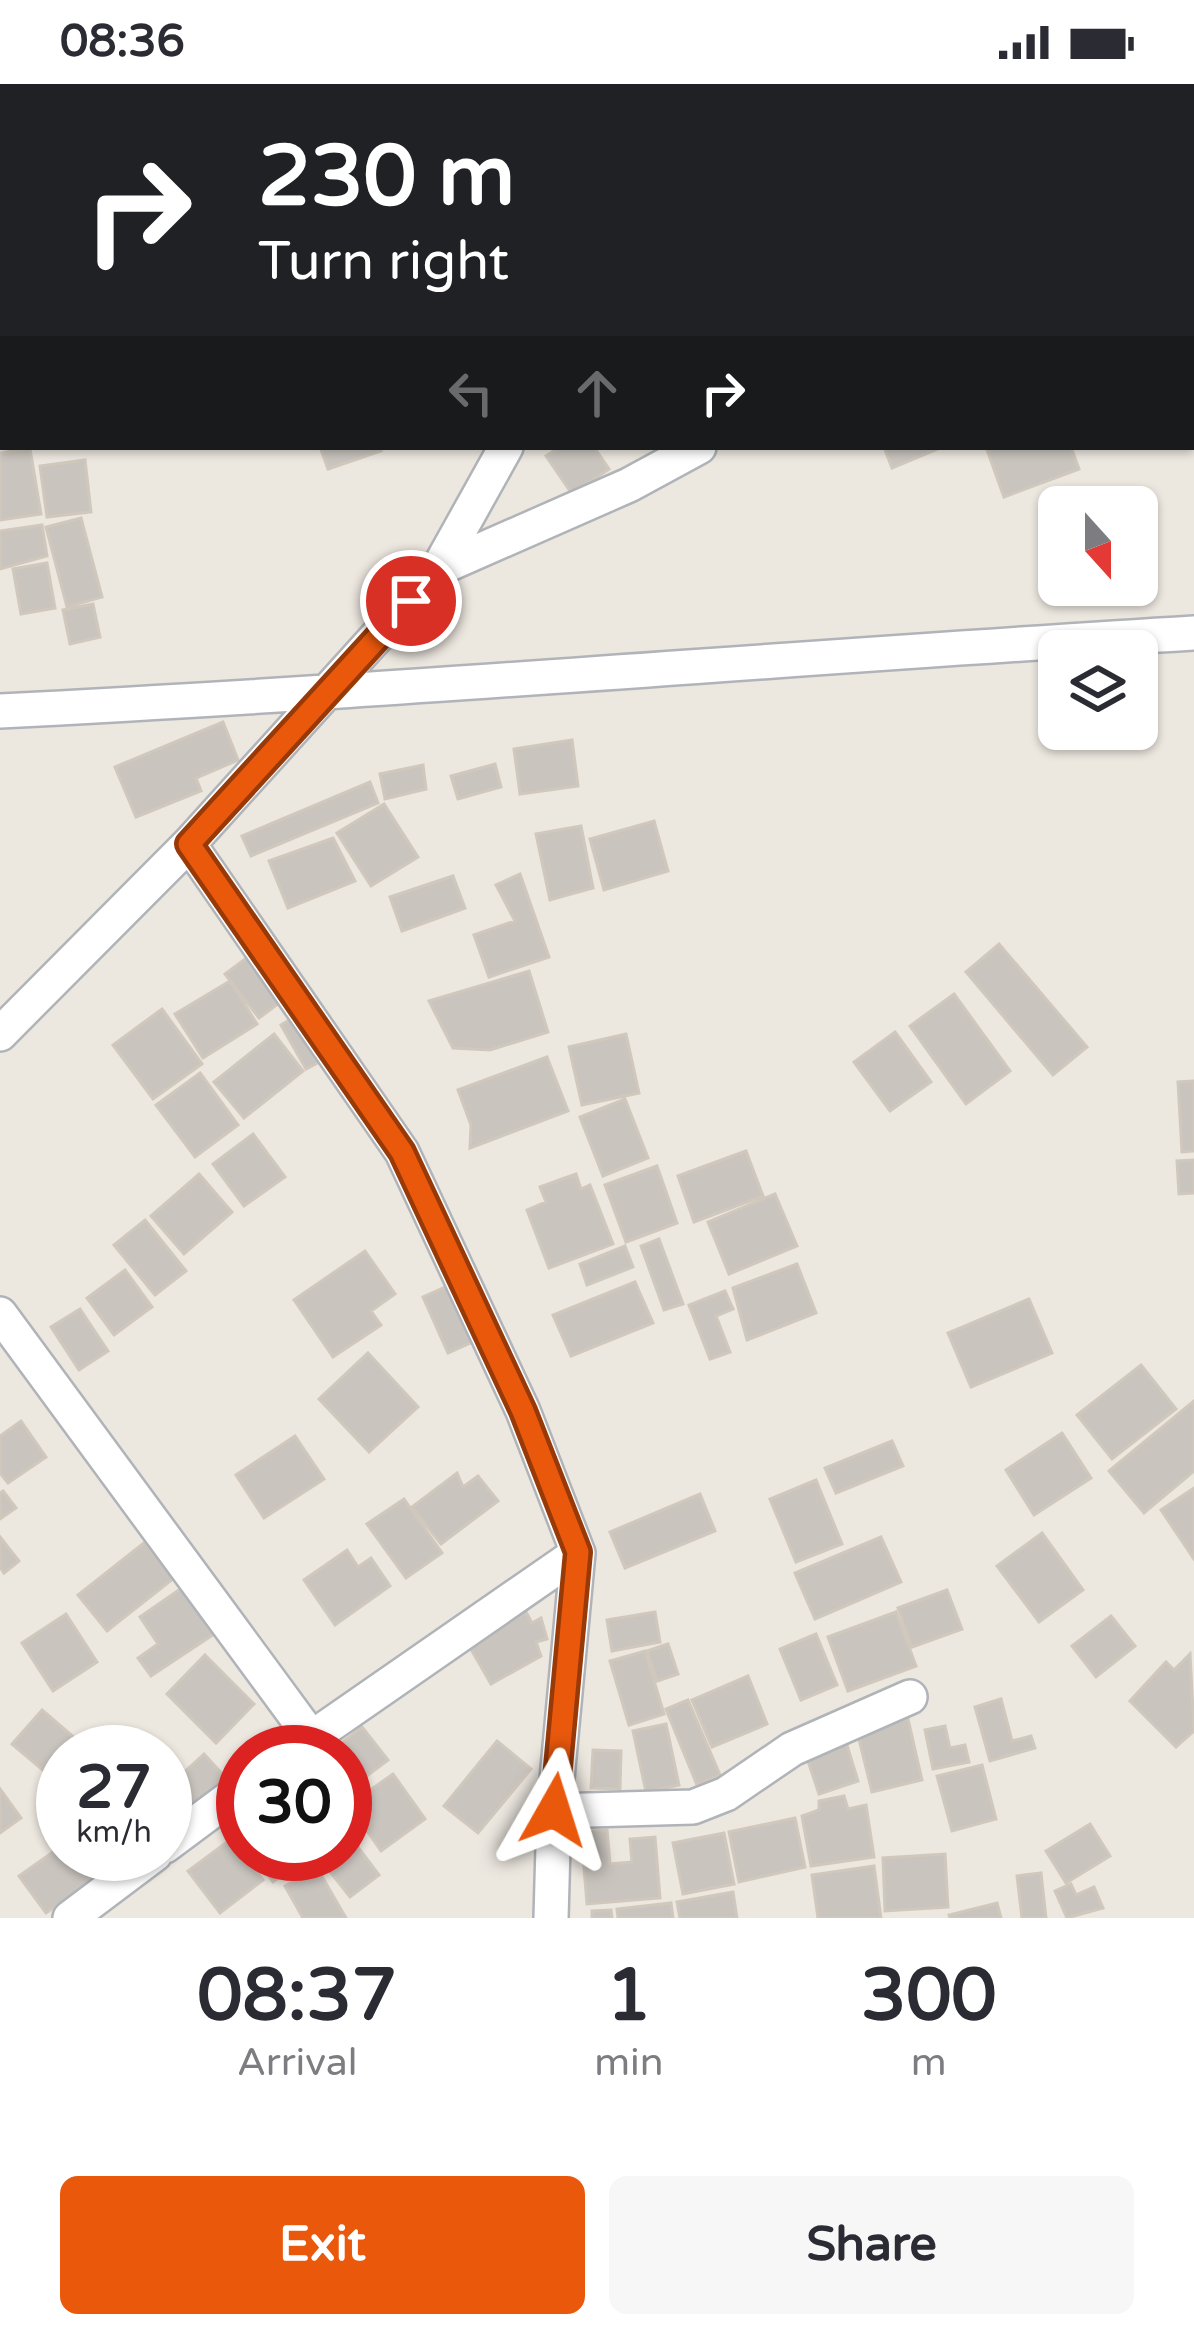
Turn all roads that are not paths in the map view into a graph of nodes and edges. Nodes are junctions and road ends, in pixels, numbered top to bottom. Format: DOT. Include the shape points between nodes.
graph roads {
  1 [pos="504,450"];
  2 [pos="693,450"];
  3 [pos="438,569"];
  4 [pos="1194,633"];
  5 [pos="328,695"];
  6 [pos="0,711"];
  7 [pos="189,844"];
  8 [pos="0,1034"];
  9 [pos="0,1314"];
  10 [pos="578,1552"];
  11 [pos="910,1697"];
  12 [pos="288,1725"];
  13 [pos="328,1725"];
  14 [pos="554,1810"];
  15 [pos="119,1881"];
  16 [pos="543,1910"];
  17 [pos="70,1918"];
  1 -- 3 [label="street"];
  2 -- 3 [label="street"];
  3 -- 5 [label="street"];
  4 -- 5 [label="street"];
  5 -- 6 [label="street"];
  5 -- 7 [label="street"];
  7 -- 8 [label="street"];
  7 -- 10 [label="street" via="402,1152 523,1411"];
  9 -- 12 [label="street"];
  10 -- 13 [label="street"];
  10 -- 14 [label="street"];
  11 -- 14 [label="street" via="792,1749 726,1795 693,1807"];
  14 -- 16 [label="street"];
  15 -- 17 [label="street"];
}
